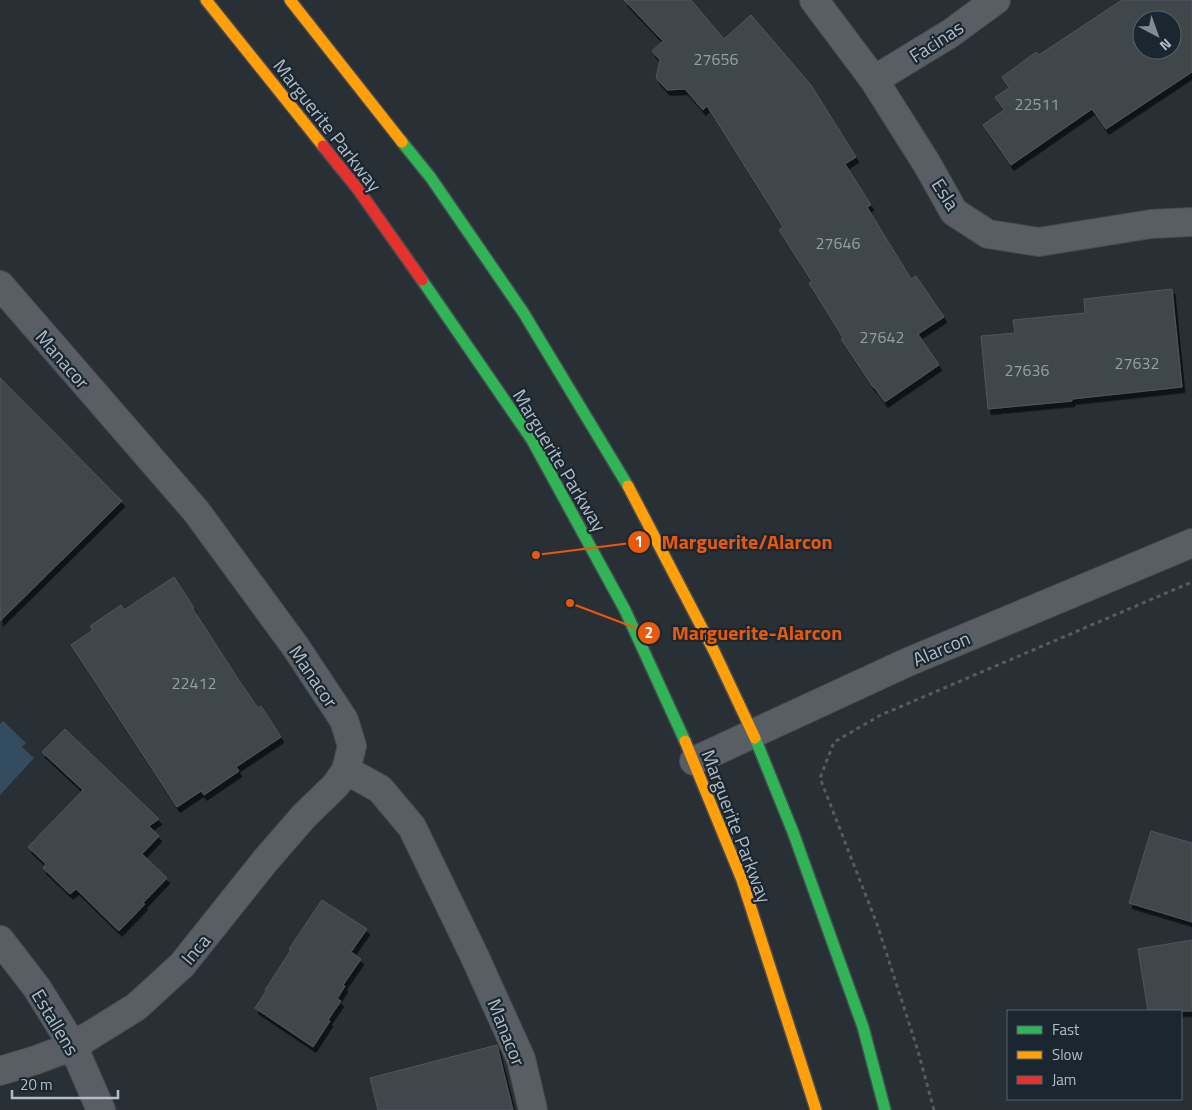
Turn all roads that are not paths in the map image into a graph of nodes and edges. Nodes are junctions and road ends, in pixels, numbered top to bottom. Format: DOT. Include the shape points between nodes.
graph roads {
  1 [pos="206,0"];
  2 [pos="290,0"];
  3 [pos="814,0"];
  4 [pos="996,0"];
  5 [pos="874,80"];
  6 [pos="1192,222"];
  7 [pos="0,285"];
  8 [pos="1192,543"];
  9 [pos="753,733"];
  10 [pos="694,761"];
  11 [pos="346,770"];
  12 [pos="0,940"];
  13 [pos="73,1046"];
  14 [pos="0,1071"];
  15 [pos="101,1110"];
  16 [pos="533,1110"];
  17 [pos="816,1110"];
  18 [pos="885,1110"];
  1 -- 10 [label="main road, Marguerite Parkway" via="357,188 532,440 626,610"];
  2 -- 9 [label="main road" via="431,178 523,312 619,469"];
  3 -- 5 [label="street, Esla"];
  4 -- 5 [label="street, Facinas" via="951,33"];
  5 -- 6 [label="street, Esla" via="954,212 988,234 1039,242 1151,224"];
  7 -- 11 [label="street, Manacor" via="196,511 295,646 344,720 352,746"];
  8 -- 9 [label="street, Alarcon" via="908,662"];
  9 -- 10 [label="street, Alarcon"];
  9 -- 18 [label="main road" via="793,832 863,1027"];
  10 -- 17 [label="main road, Marguerite Parkway" via="742,880"];
  11 -- 13 [label="street, Inca" via="272,854 182,965 136,1007"];
  11 -- 16 [label="street, Manacor" via="380,789 412,827 521,1059"];
  12 -- 13 [label="street, Estallens" via="37,988"];
  13 -- 14 [label="street, Inca"];
  13 -- 15 [label="street, Estallens"];
}
